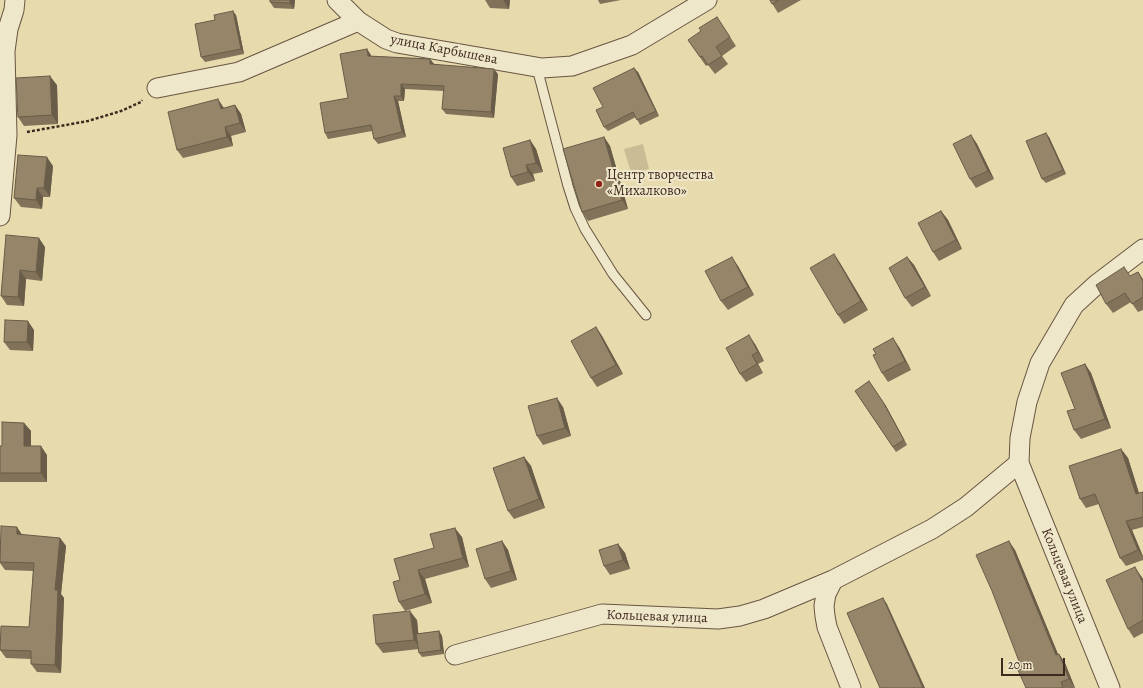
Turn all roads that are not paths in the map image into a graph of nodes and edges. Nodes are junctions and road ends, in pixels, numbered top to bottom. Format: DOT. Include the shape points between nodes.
graph roads {
  1 [pos="15,0"];
  2 [pos="337,0"];
  3 [pos="707,0"];
  4 [pos="358,21"];
  5 [pos="537,68"];
  6 [pos="157,88"];
  7 [pos="0,216"];
  8 [pos="1143,249"];
  9 [pos="646,315"];
  10 [pos="1019,463"];
  11 [pos="833,580"];
  12 [pos="455,655"];
  13 [pos="851,688"];
  14 [pos="1110,688"];
  1 -- 7 [label="street" via="5,51 7,135"];
  2 -- 4 [label="street, улица Карбышева"];
  3 -- 5 [label="street, улица Карбышева" via="632,45 572,66"];
  4 -- 5 [label="street, улица Карбышева" via="397,43"];
  4 -- 6 [label="street" via="239,72"];
  5 -- 9 [label="lane" via="575,208 613,274"];
  8 -- 10 [label="street, Кольцевая улица" via="1074,305 1051,344 1040,363 1027,402 1020,438"];
  10 -- 11 [label="street, Кольцевая улица" via="966,507 932,529"];
  10 -- 14 [label="street, Кольцевая улица"];
  11 -- 12 [label="street, Кольцевая улица" via="764,609 740,616 718,619 602,614"];
  11 -- 13 [label="street" via="824,600 825,616"];
}
